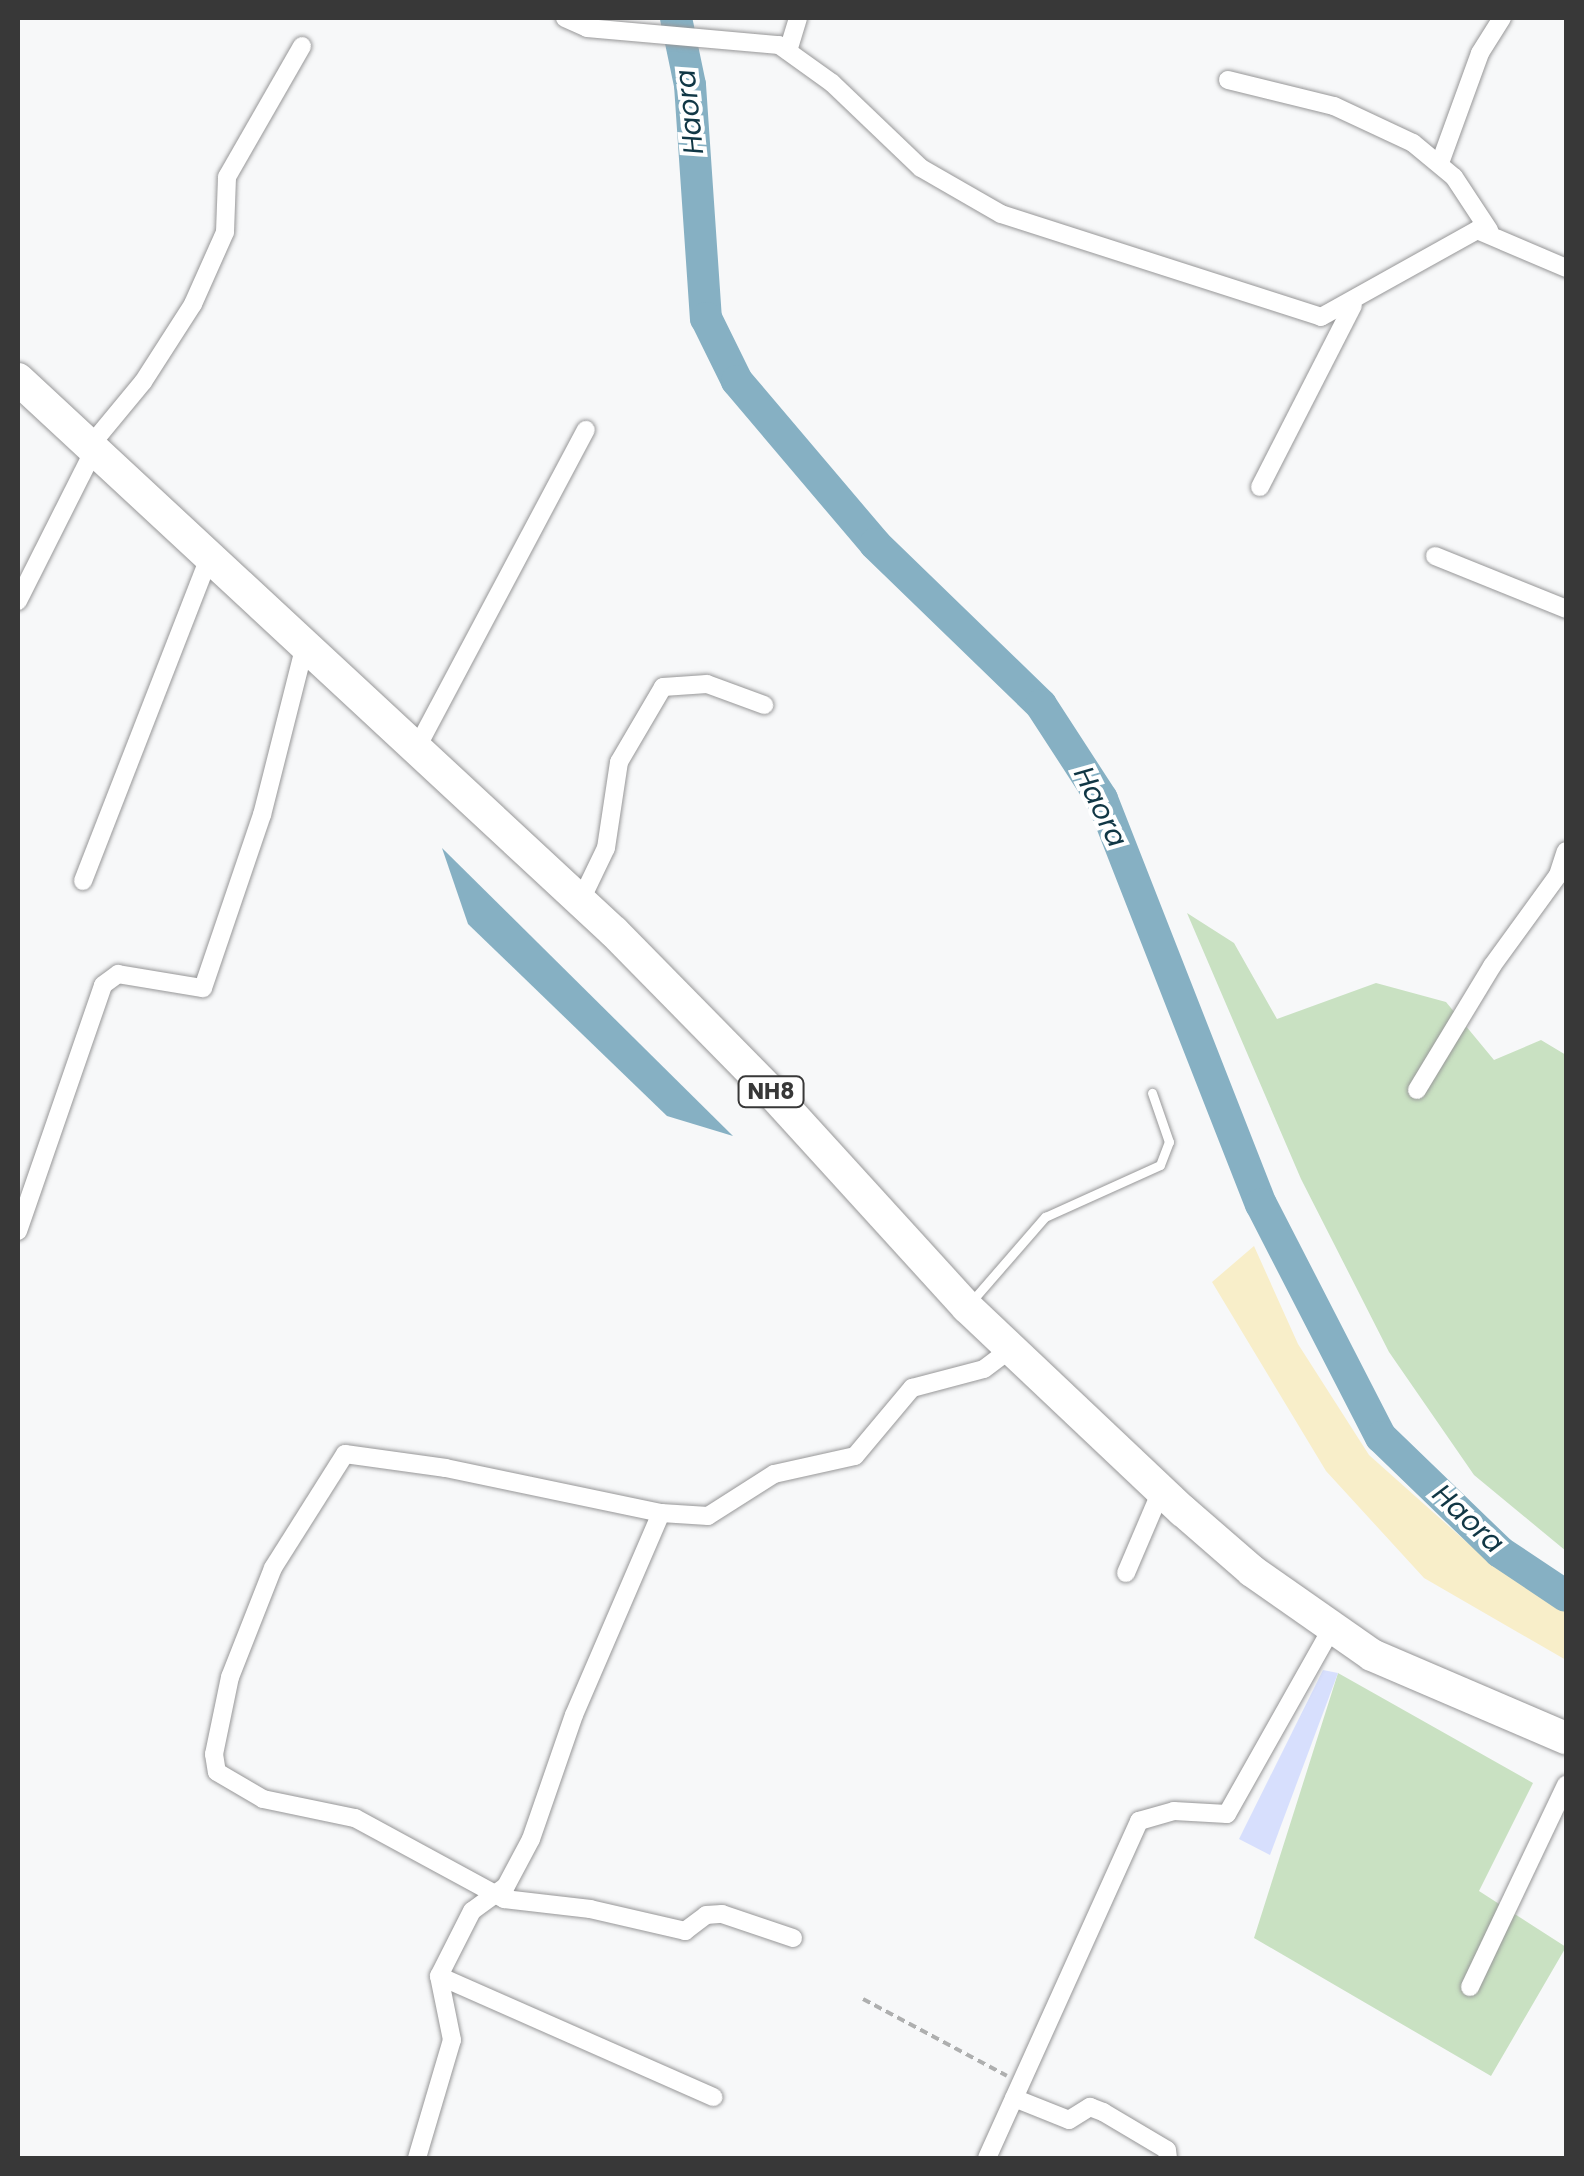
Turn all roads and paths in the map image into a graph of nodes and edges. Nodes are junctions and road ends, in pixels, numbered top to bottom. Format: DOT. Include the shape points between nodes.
graph roads {
  1 [pos="565,18"];
  2 [pos="798,18"];
  3 [pos="1502,18"];
  4 [pos="302,46"];
  5 [pos="788,51"];
  6 [pos="1228,80"];
  7 [pos="1440,162"];
  8 [pos="1488,230"];
  9 [pos="1566,268"];
  10 [pos="1354,303"];
  11 [pos="18,379"];
  12 [pos="586,430"];
  13 [pos="92,448"];
  14 [pos="1260,487"];
  15 [pos="1435,556"];
  16 [pos="209,558"];
  17 [pos="18,600"];
  18 [pos="1566,609"];
  19 [pos="304,649"];
  20 [pos="764,705"];
  21 [pos="414,753"];
  22 [pos="1566,851"];
  23 [pos="83,881"];
  24 [pos="580,902"];
  25 [pos="1417,1090"];
  26 [pos="1152,1093"];
  27 [pos="18,1230"];
  28 [pos="967,1308"];
  29 [pos="1011,1349"];
  30 [pos="1161,1490"];
  31 [pos="661,1513"];
  32 [pos="1126,1573"];
  33 [pos="1332,1628"];
  34 [pos="1566,1738"];
  35 [pos="1566,1785"];
  36 [pos="495,1891"];
  37 [pos="794,1938"];
  38 [pos="439,1976"];
  39 [pos="1470,1987"];
  40 [pos="863,1999"];
  41 [pos="1017,2090"];
  42 [pos="713,2097"];
  43 [pos="417,2158"];
  44 [pos="987,2158"];
  45 [pos="1168,2158"];
  1 -- 5 [label="street" via="587,28 760,39"];
  2 -- 5 [label="street"];
  3 -- 7 [label="street" via="1480,54"];
  4 -- 13 [label="street" via="227,176 226,232 193,304"];
  5 -- 10 [label="street" via="921,168 1001,214 1321,317"];
  6 -- 7 [label="street" via="1334,106"];
  7 -- 8 [label="street"];
  8 -- 9 [label="street"];
  8 -- 10 [label="street" via="1463,237"];
  10 -- 14 [label="street"];
  11 -- 13 [label="highway, NH8"];
  12 -- 21 [label="street"];
  13 -- 16 [label="highway, NH8"];
  13 -- 17 [label="street"];
  15 -- 18 [label="street"];
  16 -- 19 [label="highway, NH8"];
  16 -- 23 [label="street"];
  19 -- 21 [label="highway, NH8"];
  19 -- 27 [label="street" via="262,815 208,978 196,992 118,974 103,984"];
  20 -- 24 [label="street" via="707,684 662,687 619,762 606,848"];
  21 -- 24 [label="highway, NH8"];
  22 -- 25 [label="street" via="1552,884 1492,966"];
  24 -- 28 [label="highway, NH8" via="773,1094"];
  26 -- 28 [label="lane" via="1170,1142 1160,1165 1045,1217"];
  28 -- 29 [label="highway, NH8"];
  29 -- 30 [label="highway, NH8"];
  29 -- 31 [label="street" via="984,1369 912,1388 855,1456 774,1474 708,1516"];
  30 -- 32 [label="street"];
  30 -- 33 [label="highway, NH8" via="1252,1571"];
  31 -- 36 [label="street" via="574,1715 531,1839 506,1886"];
  31 -- 36 [label="street" via="355,1452 336,1464 302,1531 273,1568 230,1677 214,1754 217,1772 264,1798 355,1818"];
  33 -- 34 [label="highway, NH8" via="1372,1655"];
  33 -- 41 [label="street" via="1226,1814 1192,1810 1139,1821"];
  35 -- 39 [label="street"];
  36 -- 37 [label="street" via="542,1907 590,1909 685,1931 706,1915 722,1914"];
  36 -- 38 [label="street" via="472,1911"];
  38 -- 42 [label="street"];
  38 -- 43 [label="street" via="452,2040"];
  40 -- 41 [label="path"];
  41 -- 44 [label="street"];
  41 -- 45 [label="street" via="1069,2120 1090,2107 1103,2112 1167,2150"];
}
